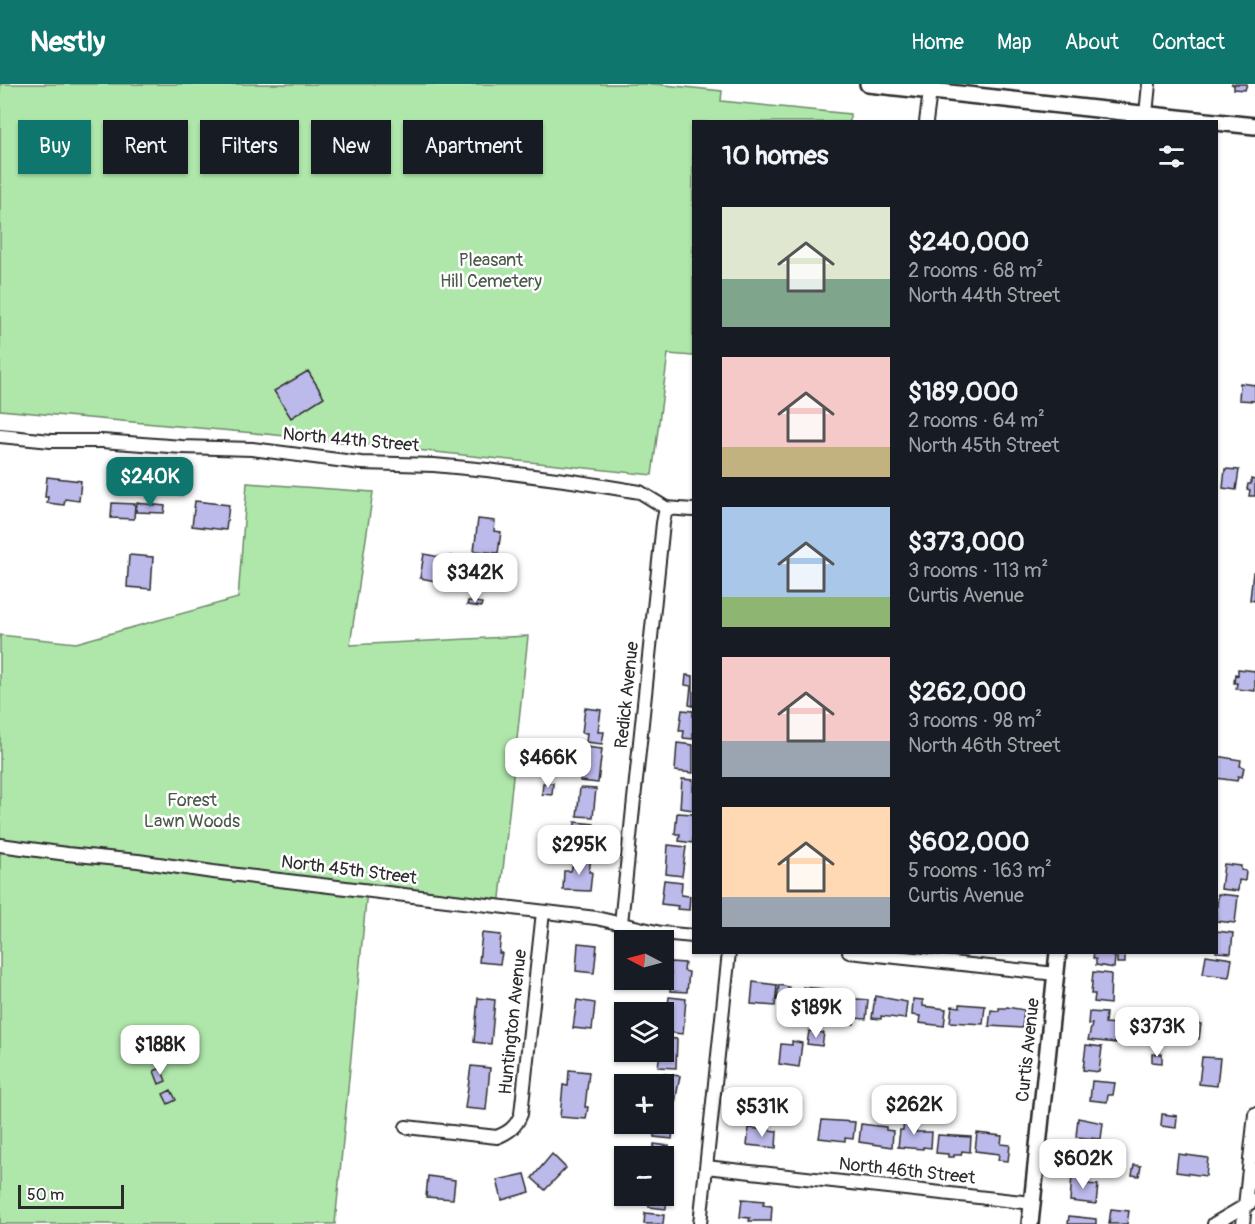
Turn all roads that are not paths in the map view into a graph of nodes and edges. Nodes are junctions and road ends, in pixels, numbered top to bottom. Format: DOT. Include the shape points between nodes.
graph roads {
  1 [pos="868,84"];
  2 [pos="1149,84"];
  3 [pos="930,87"];
  4 [pos="1146,118"];
  5 [pos="927,120"];
  6 [pos="1181,120"];
  7 [pos="1218,122"];
  8 [pos="1255,126"];
  9 [pos="0,436"];
  10 [pos="666,508"];
  11 [pos="692,510"];
  12 [pos="0,844"];
  13 [pos="543,912"];
  14 [pos="621,923"];
  15 [pos="692,936"];
  16 [pos="729,954"];
  17 [pos="868,954"];
  18 [pos="1058,954"];
  19 [pos="1056,974"];
  20 [pos="1255,1114"];
  21 [pos="406,1127"];
  22 [pos="706,1167"];
  23 [pos="1032,1203"];
  24 [pos="1250,1203"];
  25 [pos="700,1224"];
  26 [pos="1030,1224"];
  27 [pos="1214,1224"];
  28 [pos="1243,1224"];
  1 -- 3 [label="street"];
  2 -- 4 [label="street"];
  3 -- 4 [label="street"];
  3 -- 5 [label="street"];
  4 -- 6 [label="street"];
  7 -- 8 [label="street"];
  9 -- 10 [label="street, North 44th Street" via="252,449 361,463 488,470 640,492"];
  10 -- 11 [label="street, North 44th Street"];
  10 -- 14 [label="street, Redick Avenue"];
  12 -- 13 [label="street, North 45th Street"];
  13 -- 14 [label="street, North 45th Street"];
  13 -- 21 [label="street, Huntington Avenue" via="518,1122 509,1132 496,1137"];
  14 -- 15 [label="street, North 45th Street"];
  16 -- 22 [label="street"];
  17 -- 19 [label="street"];
  18 -- 19 [label="street, Curtis Avenue"];
  19 -- 23 [label="street, Curtis Avenue"];
  20 -- 24 [label="street"];
  22 -- 23 [label="street, North 46th Street"];
  22 -- 25 [label="street"];
  23 -- 26 [label="street, Curtis Avenue"];
  24 -- 27 [label="street"];
  24 -- 28 [label="street"];
}
